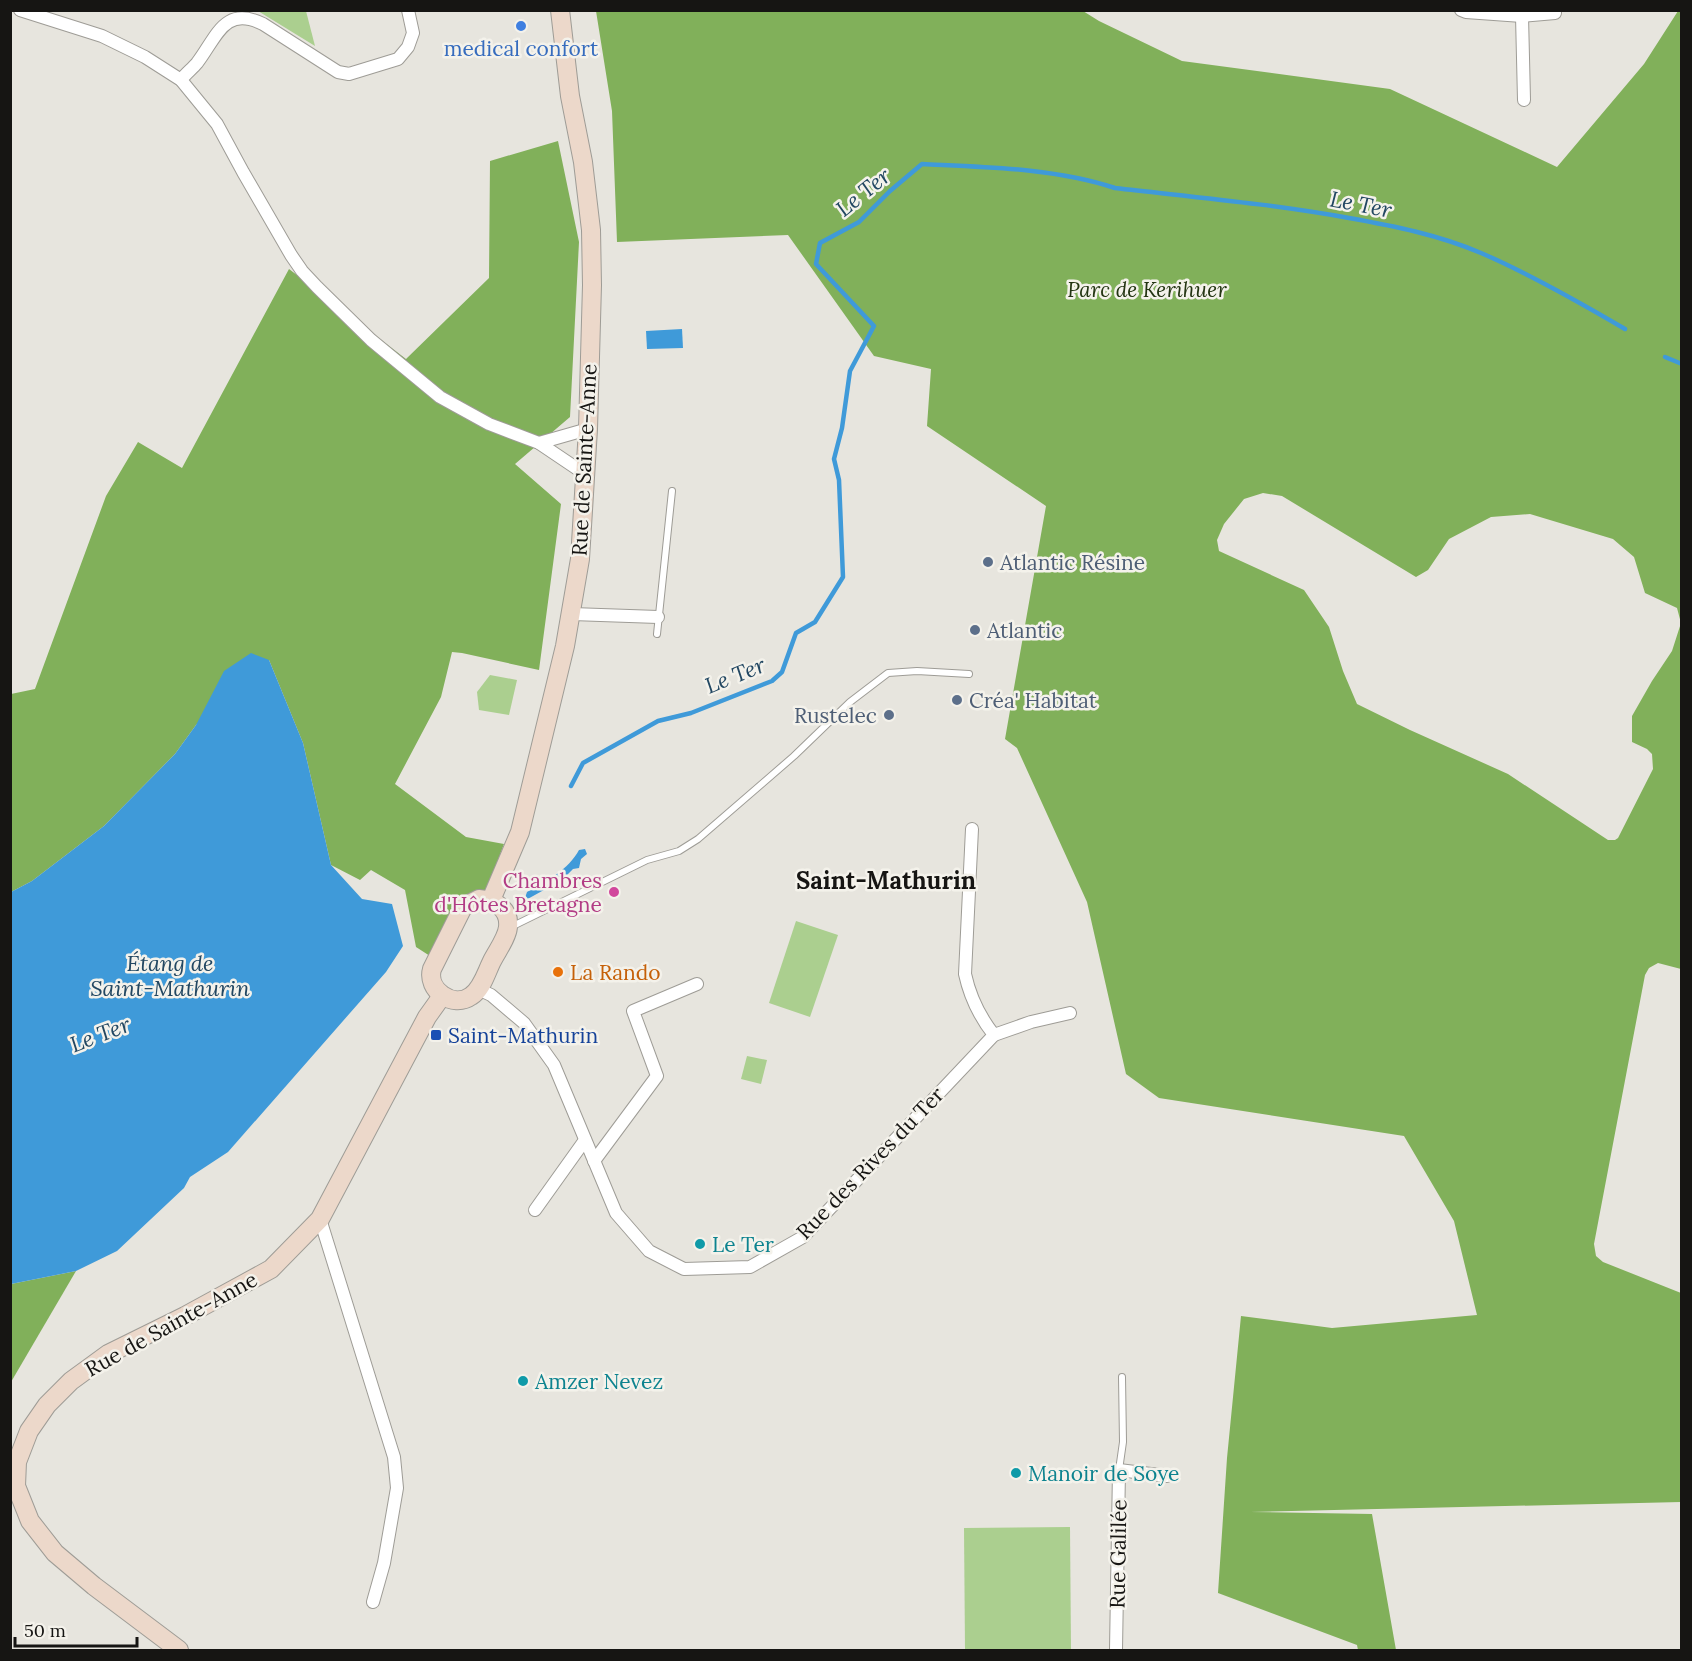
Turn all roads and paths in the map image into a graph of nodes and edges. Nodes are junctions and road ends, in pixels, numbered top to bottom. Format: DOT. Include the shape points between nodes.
graph roads {
  1 [pos="20,10"];
  2 [pos="408,10"];
  3 [pos="560,10"];
  4 [pos="1461,10"];
  5 [pos="1555,13"];
  6 [pos="1522,16"];
  7 [pos="181,80"];
  8 [pos="1524,100"];
  9 [pos="588,429"];
  10 [pos="539,443"];
  11 [pos="585,474"];
  12 [pos="672,491"];
  13 [pos="572,614"];
  14 [pos="658,617"];
  15 [pos="657,634"];
  16 [pos="969,674"];
  17 [pos="972,829"];
  18 [pos="491,900"];
  19 [pos="508,928"];
  20 [pos="697,984"];
  21 [pos="478,989"];
  22 [pos="442,996"];
  23 [pos="1070,1013"];
  24 [pos="994,1035"];
  25 [pos="585,1140"];
  26 [pos="594,1161"];
  27 [pos="535,1210"];
  28 [pos="320,1219"];
  29 [pos="1122,1377"];
  30 [pos="1119,1470"];
  31 [pos="1167,1476"];
  32 [pos="373,1602"];
  33 [pos="179,1650"];
  34 [pos="1116,1650"];
  1 -- 7 [label="street" via="102,36"];
  2 -- 7 [label="street" via="413,33 398,59 349,74 338,72 263,24 241,18 222,25"];
  3 -- 9 [label="street, Rue de Sainte-Anne" via="591,230"];
  4 -- 6 [label="street"];
  5 -- 6 [label="street"];
  6 -- 8 [label="street"];
  7 -- 10 [label="street" via="217,124 302,272 371,340 440,397 489,424"];
  9 -- 10 [label="street"];
  9 -- 11 [label="street, Rue de Sainte-Anne"];
  10 -- 11 [label="street"];
  11 -- 13 [label="street, Rue de Sainte-Anne"];
  12 -- 14 [label="lane"];
  13 -- 14 [label="street"];
  13 -- 18 [label="street, Rue de Sainte-Anne" via="520,832"];
  14 -- 15 [label="lane"];
  16 -- 19 [label="lane" via="888,673 850,702 698,839"];
  17 -- 24 [label="street" via="966,974 969,995"];
  18 -- 19 [label="street" via="504,911"];
  18 -- 22 [label="street" via="479,899 463,907 430,977"];
  19 -- 21 [label="street"];
  20 -- 26 [label="street" via="633,1011 657,1076"];
  21 -- 22 [label="street" via="460,1000"];
  21 -- 25 [label="street, Rue des Rives du Ter" via="524,1023 554,1065"];
  22 -- 28 [label="street, Rue de Sainte-Anne" via="427,1017"];
  23 -- 24 [label="street, Rue des Rives du Ter"];
  24 -- 26 [label="street, Rue des Rives du Ter" via="803,1237 750,1267 684,1269 649,1251 616,1213"];
  25 -- 26 [label="street, Rue des Rives du Ter"];
  25 -- 27 [label="street"];
  28 -- 32 [label="street" via="394,1457 397,1488"];
  28 -- 33 [label="street, Rue de Sainte-Anne" via="271,1269 108,1354 71,1381 29,1431 16,1462 16,1486 30,1521 55,1553"];
  29 -- 30 [label="lane" via="1124,1442"];
  30 -- 31 [label="street, Rue Galilée"];
  30 -- 34 [label="street, Rue Galilée"];
}
